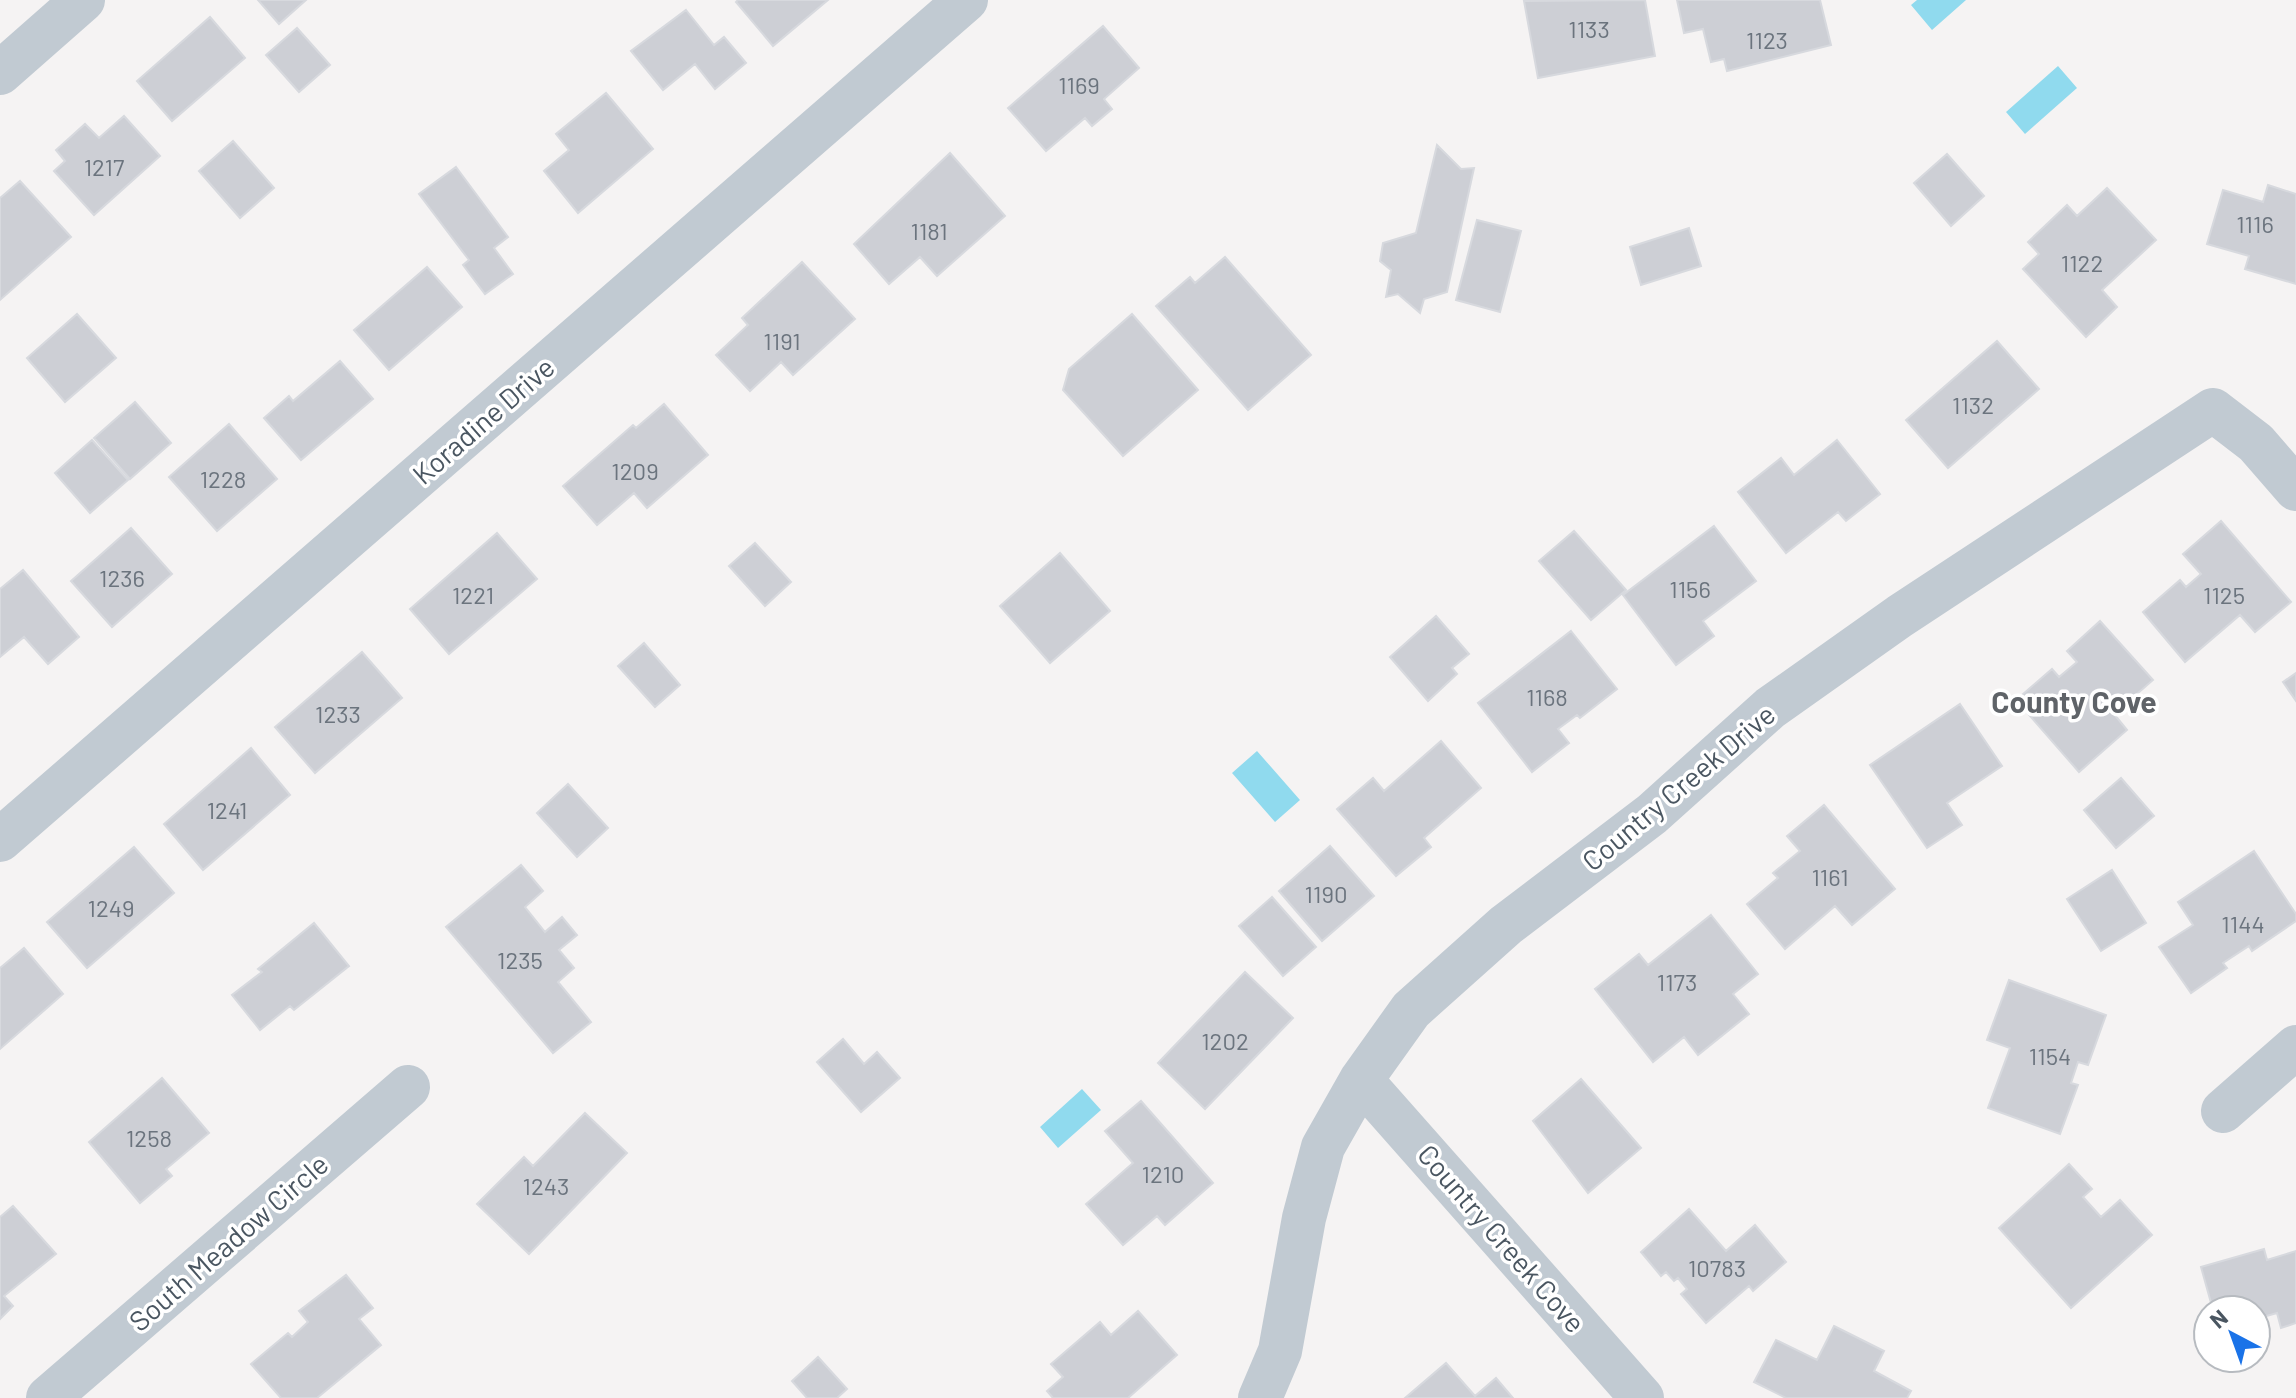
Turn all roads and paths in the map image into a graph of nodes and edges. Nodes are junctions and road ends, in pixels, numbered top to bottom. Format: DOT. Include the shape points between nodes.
graph roads {
  1 [pos="83,0"];
  2 [pos="966,0"];
  3 [pos="0,73"];
  4 [pos="2296,489"];
  5 [pos="0,840"];
  6 [pos="2296,1047"];
  7 [pos="1361,1080"];
  8 [pos="408,1087"];
  9 [pos="2223,1111"];
  10 [pos="48,1398"];
  11 [pos="1260,1398"];
  12 [pos="1642,1398"];
  1 -- 3 [label="street"];
  2 -- 5 [label="street, Koradine Drive"];
  4 -- 7 [label="street, Country Creek Drive" via="2256,443 2213,410 1770,708 1652,814 1455,968 1411,1010"];
  6 -- 9 [label="street"];
  7 -- 11 [label="street, Country Creek Drive" via="1323,1147 1280,1351"];
  7 -- 12 [label="street, Country Creek Cove"];
  8 -- 10 [label="street, South Meadow Circle"];
}
